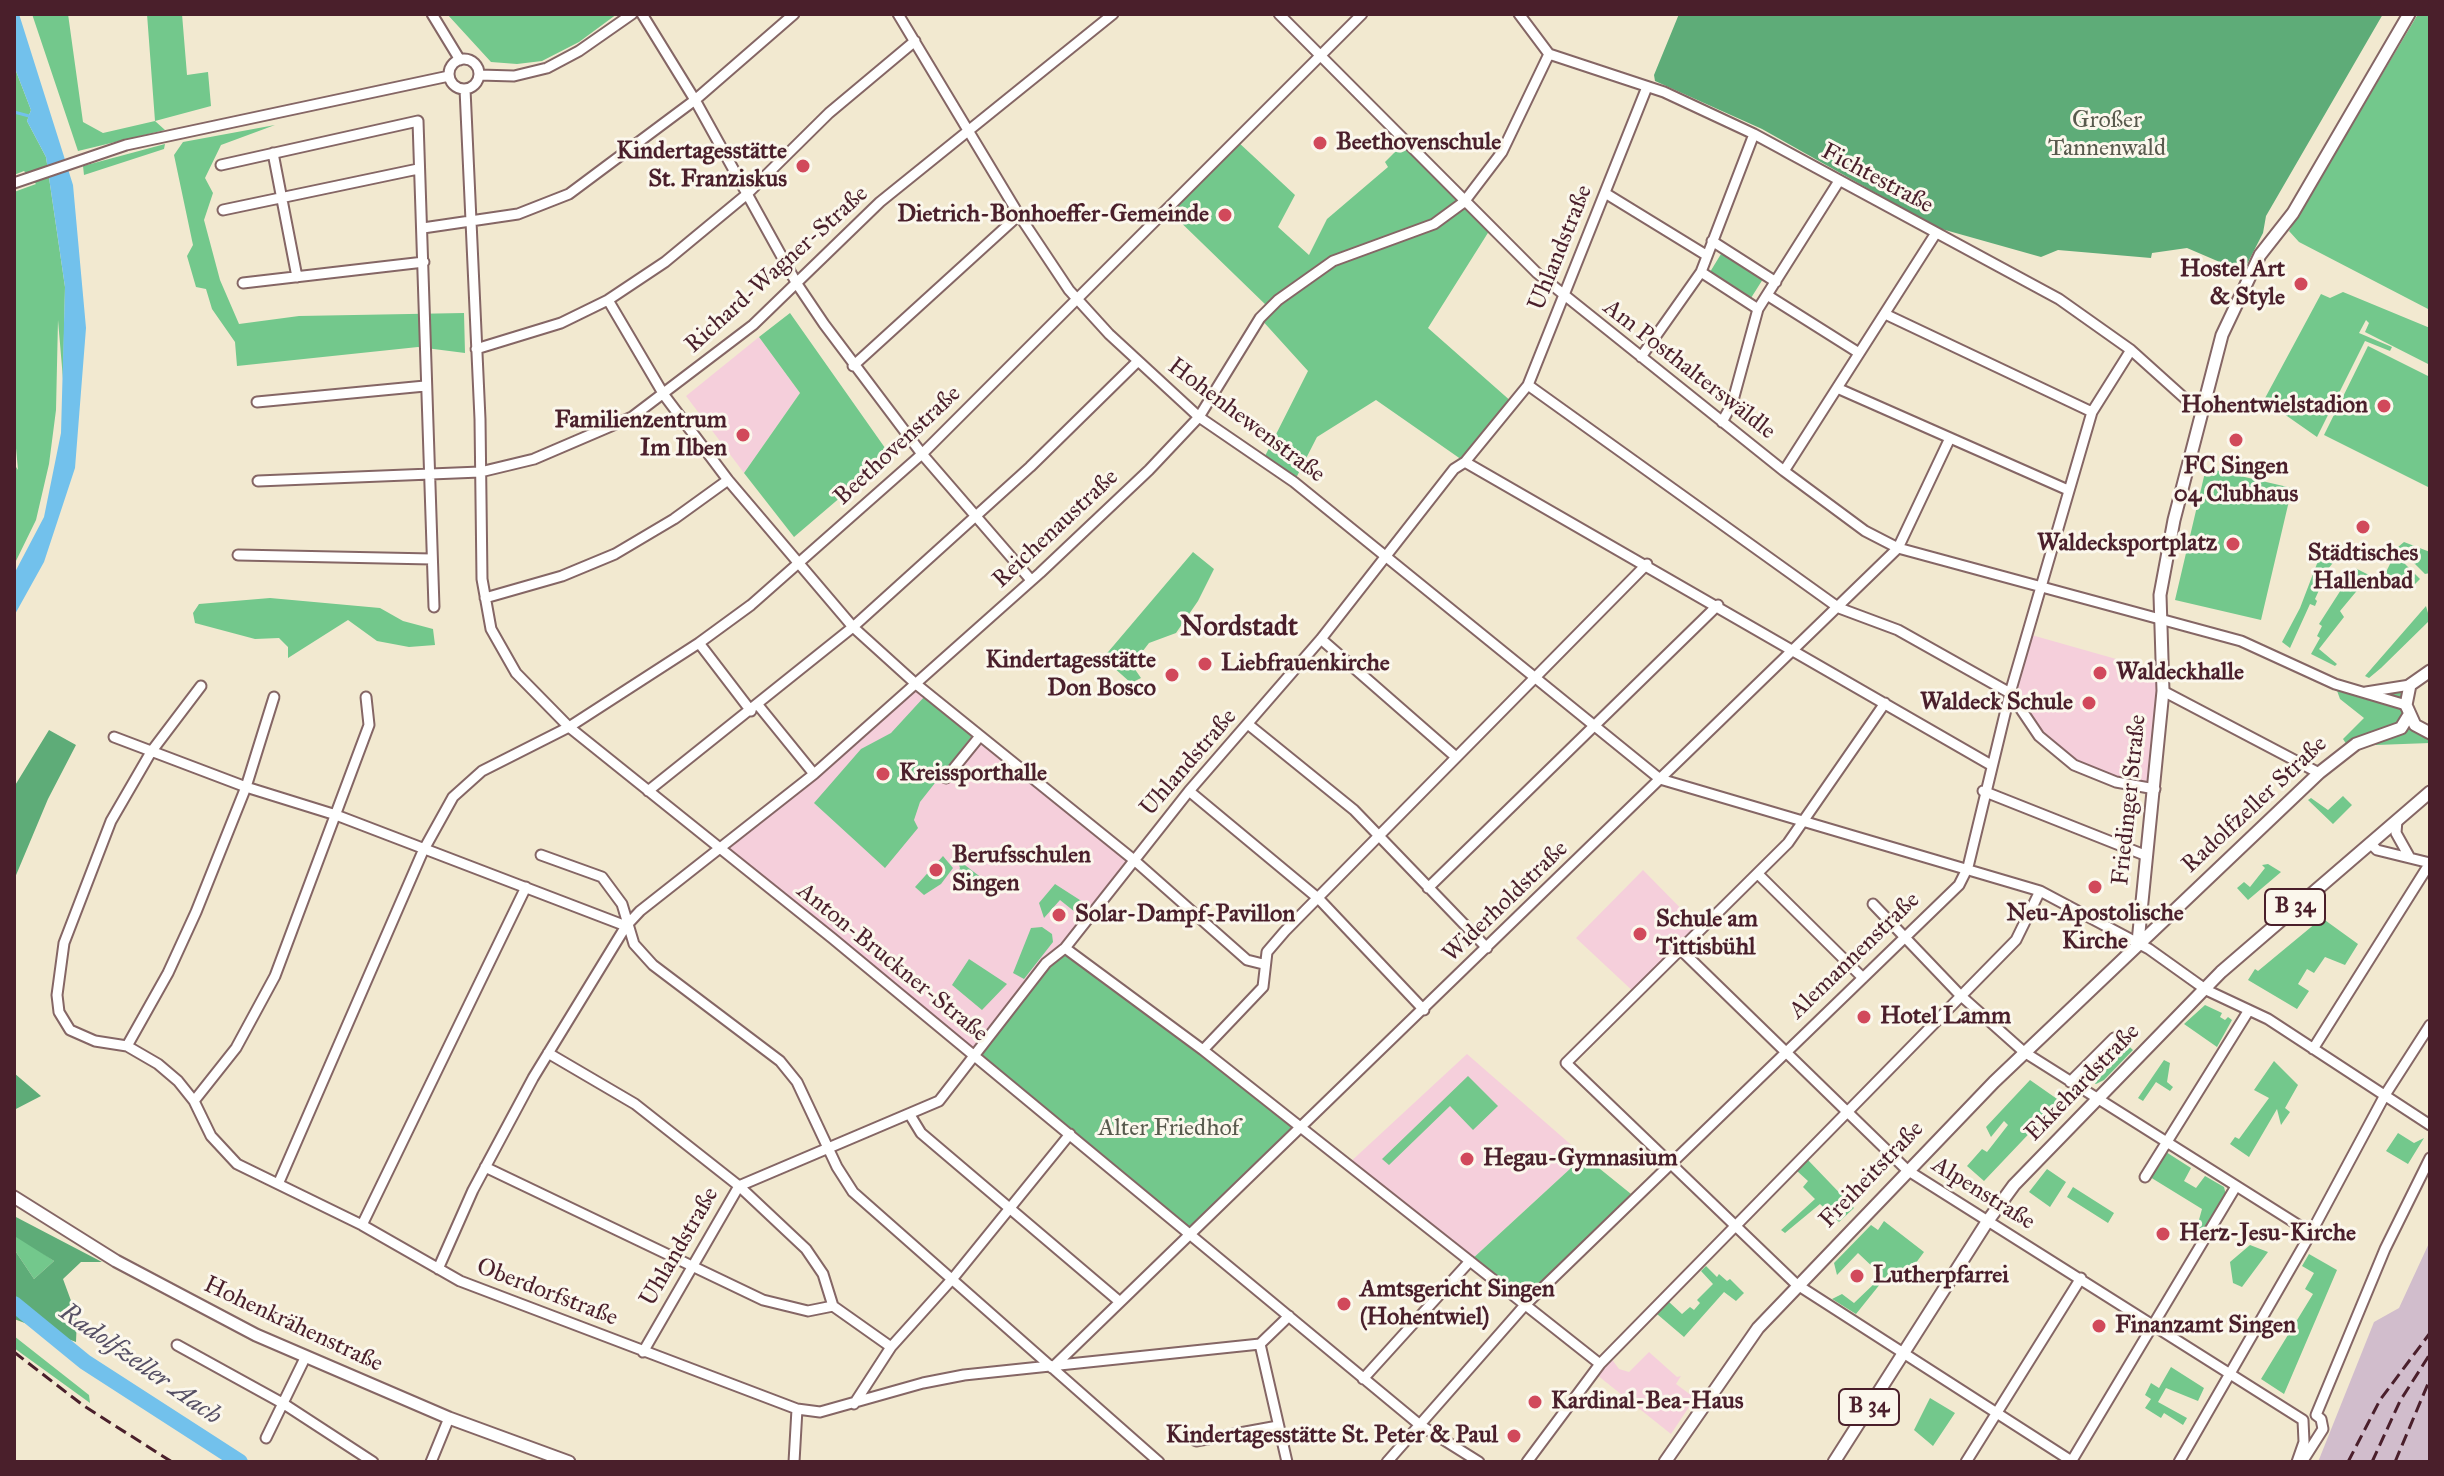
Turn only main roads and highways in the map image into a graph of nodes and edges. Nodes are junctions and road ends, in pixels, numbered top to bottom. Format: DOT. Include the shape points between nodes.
graph roads {
  1 [pos="2409,14"];
  2 [pos="2430,671"];
  3 [pos="2407,710"];
  4 [pos="2430,733"];
  5 [pos="2430,792"];
  6 [pos="2141,911"];
  7 [pos="2161,921"];
  8 [pos="2138,942"];
  9 [pos="14,1197"];
  10 [pos="569,1462"];
  11 [pos="1665,1462"];
  12 [pos="1834,1462"];
  1 -- 6 [label="main road, Friedinger Straße" via="2293,213 2260,255 2222,335 2174,520 2160,617 2163,691"];
  2 -- 3 [label="main road" via="2410,685"];
  3 -- 4 [label="main road" via="2415,725"];
  3 -- 7 [label="main road, Radolfzeller Straße" via="2401,728 2356,744 2319,773"];
  5 -- 12 [label="main road, Ekkehardstraße / B 34" via="2205,989 2014,1185"];
  6 -- 7 [label="main road"];
  6 -- 8 [label="main road, Friedinger Straße"];
  7 -- 8 [label="main road, Radolfzeller Straße"];
  8 -- 11 [label="main road, Freiheitstraße" via="1796,1284 1734,1358"];
  9 -- 10 [label="main road, Hohenkrähenstraße" via="180,1297 305,1358"];
}
